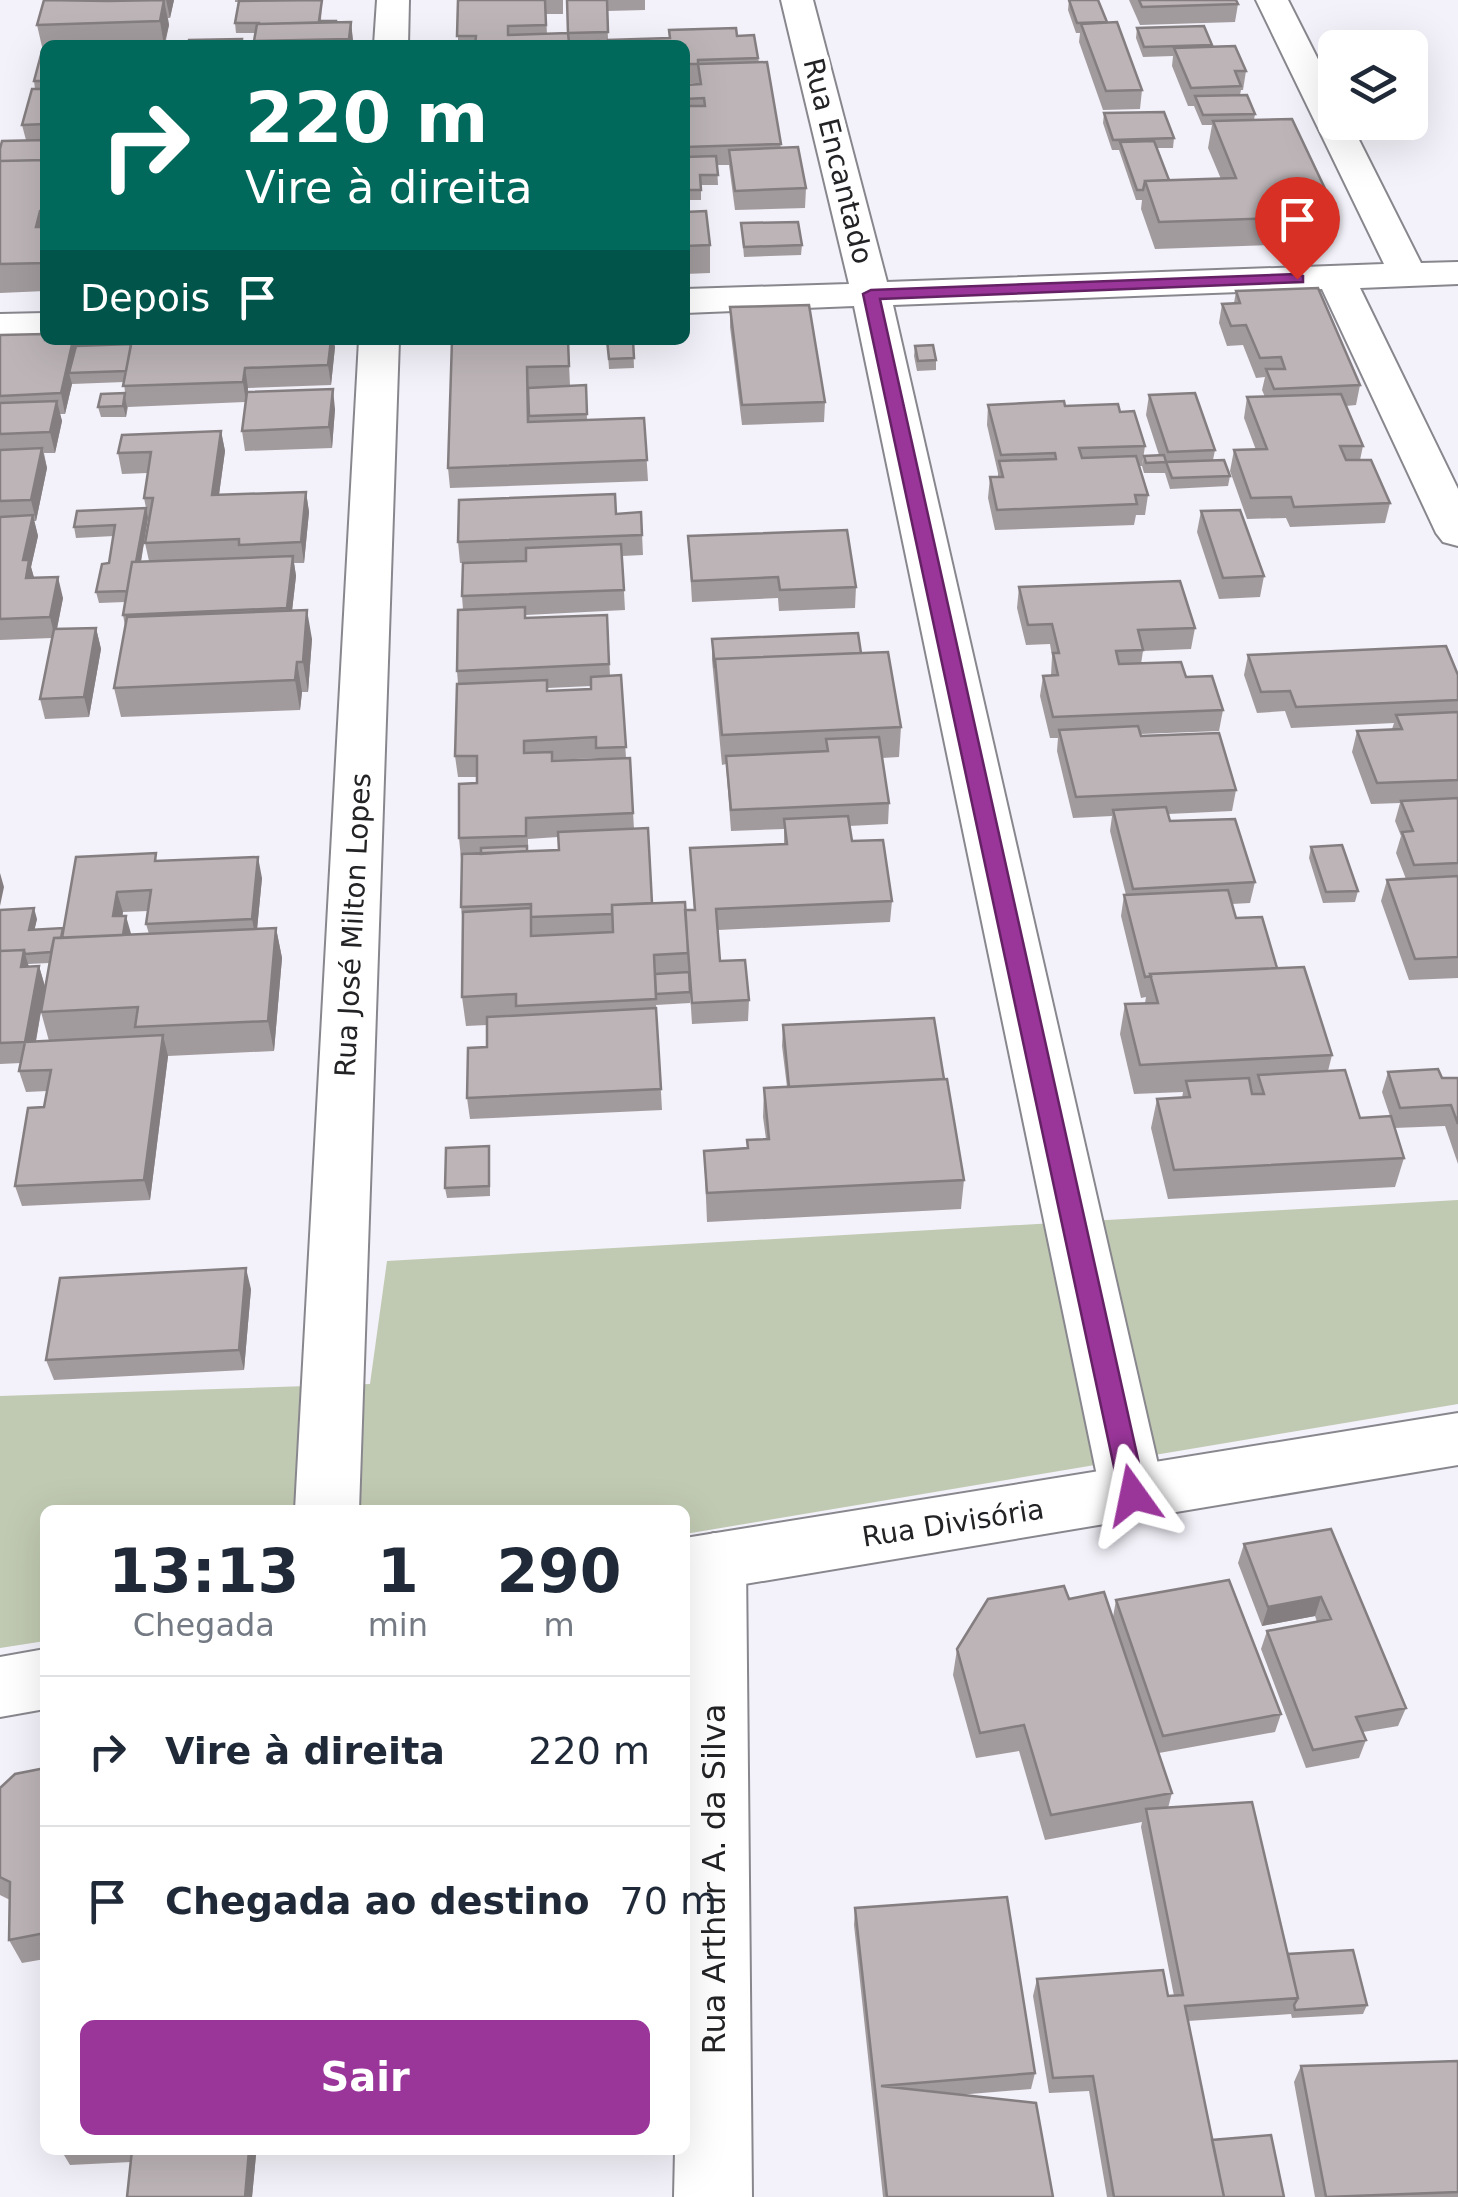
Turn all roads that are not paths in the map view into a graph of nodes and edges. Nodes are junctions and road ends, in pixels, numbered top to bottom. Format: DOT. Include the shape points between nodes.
graph roads {
  1 [pos="392,0"];
  2 [pos="797,0"];
  3 [pos="1272,0"];
  4 [pos="391,40"];
  5 [pos="1458,273"];
  6 [pos="1408,275"];
  7 [pos="1336,278"];
  8 [pos="871,294"];
  9 [pos="690,302"];
  10 [pos="40,325"];
  11 [pos="0,326"];
  12 [pos="378,345"];
  13 [pos="1458,533"];
  14 [pos="1458,1440"];
  15 [pos="1133,1495"];
  16 [pos="327,1505"];
  17 [pos="700,1564"];
  18 [pos="40,1680"];
  19 [pos="0,1687"];
  20 [pos="713,2197"];
  1 -- 4 [label="street"];
  2 -- 8 [label="street, Rua Encantado"];
  3 -- 6 [label="street"];
  5 -- 6 [label="street"];
  6 -- 7 [label="street"];
  7 -- 8 [label="street"];
  7 -- 13 [label="street"];
  8 -- 9 [label="street"];
  8 -- 15 [label="street, Rua Encantado"];
  10 -- 11 [label="street"];
  12 -- 16 [label="street, Rua José Milton Lopes"];
  14 -- 15 [label="street, Rua Divisória"];
  15 -- 17 [label="street, Rua Divisória"];
  17 -- 20 [label="street, Rua Arthur A. da Silva"];
  18 -- 19 [label="street"];
}
